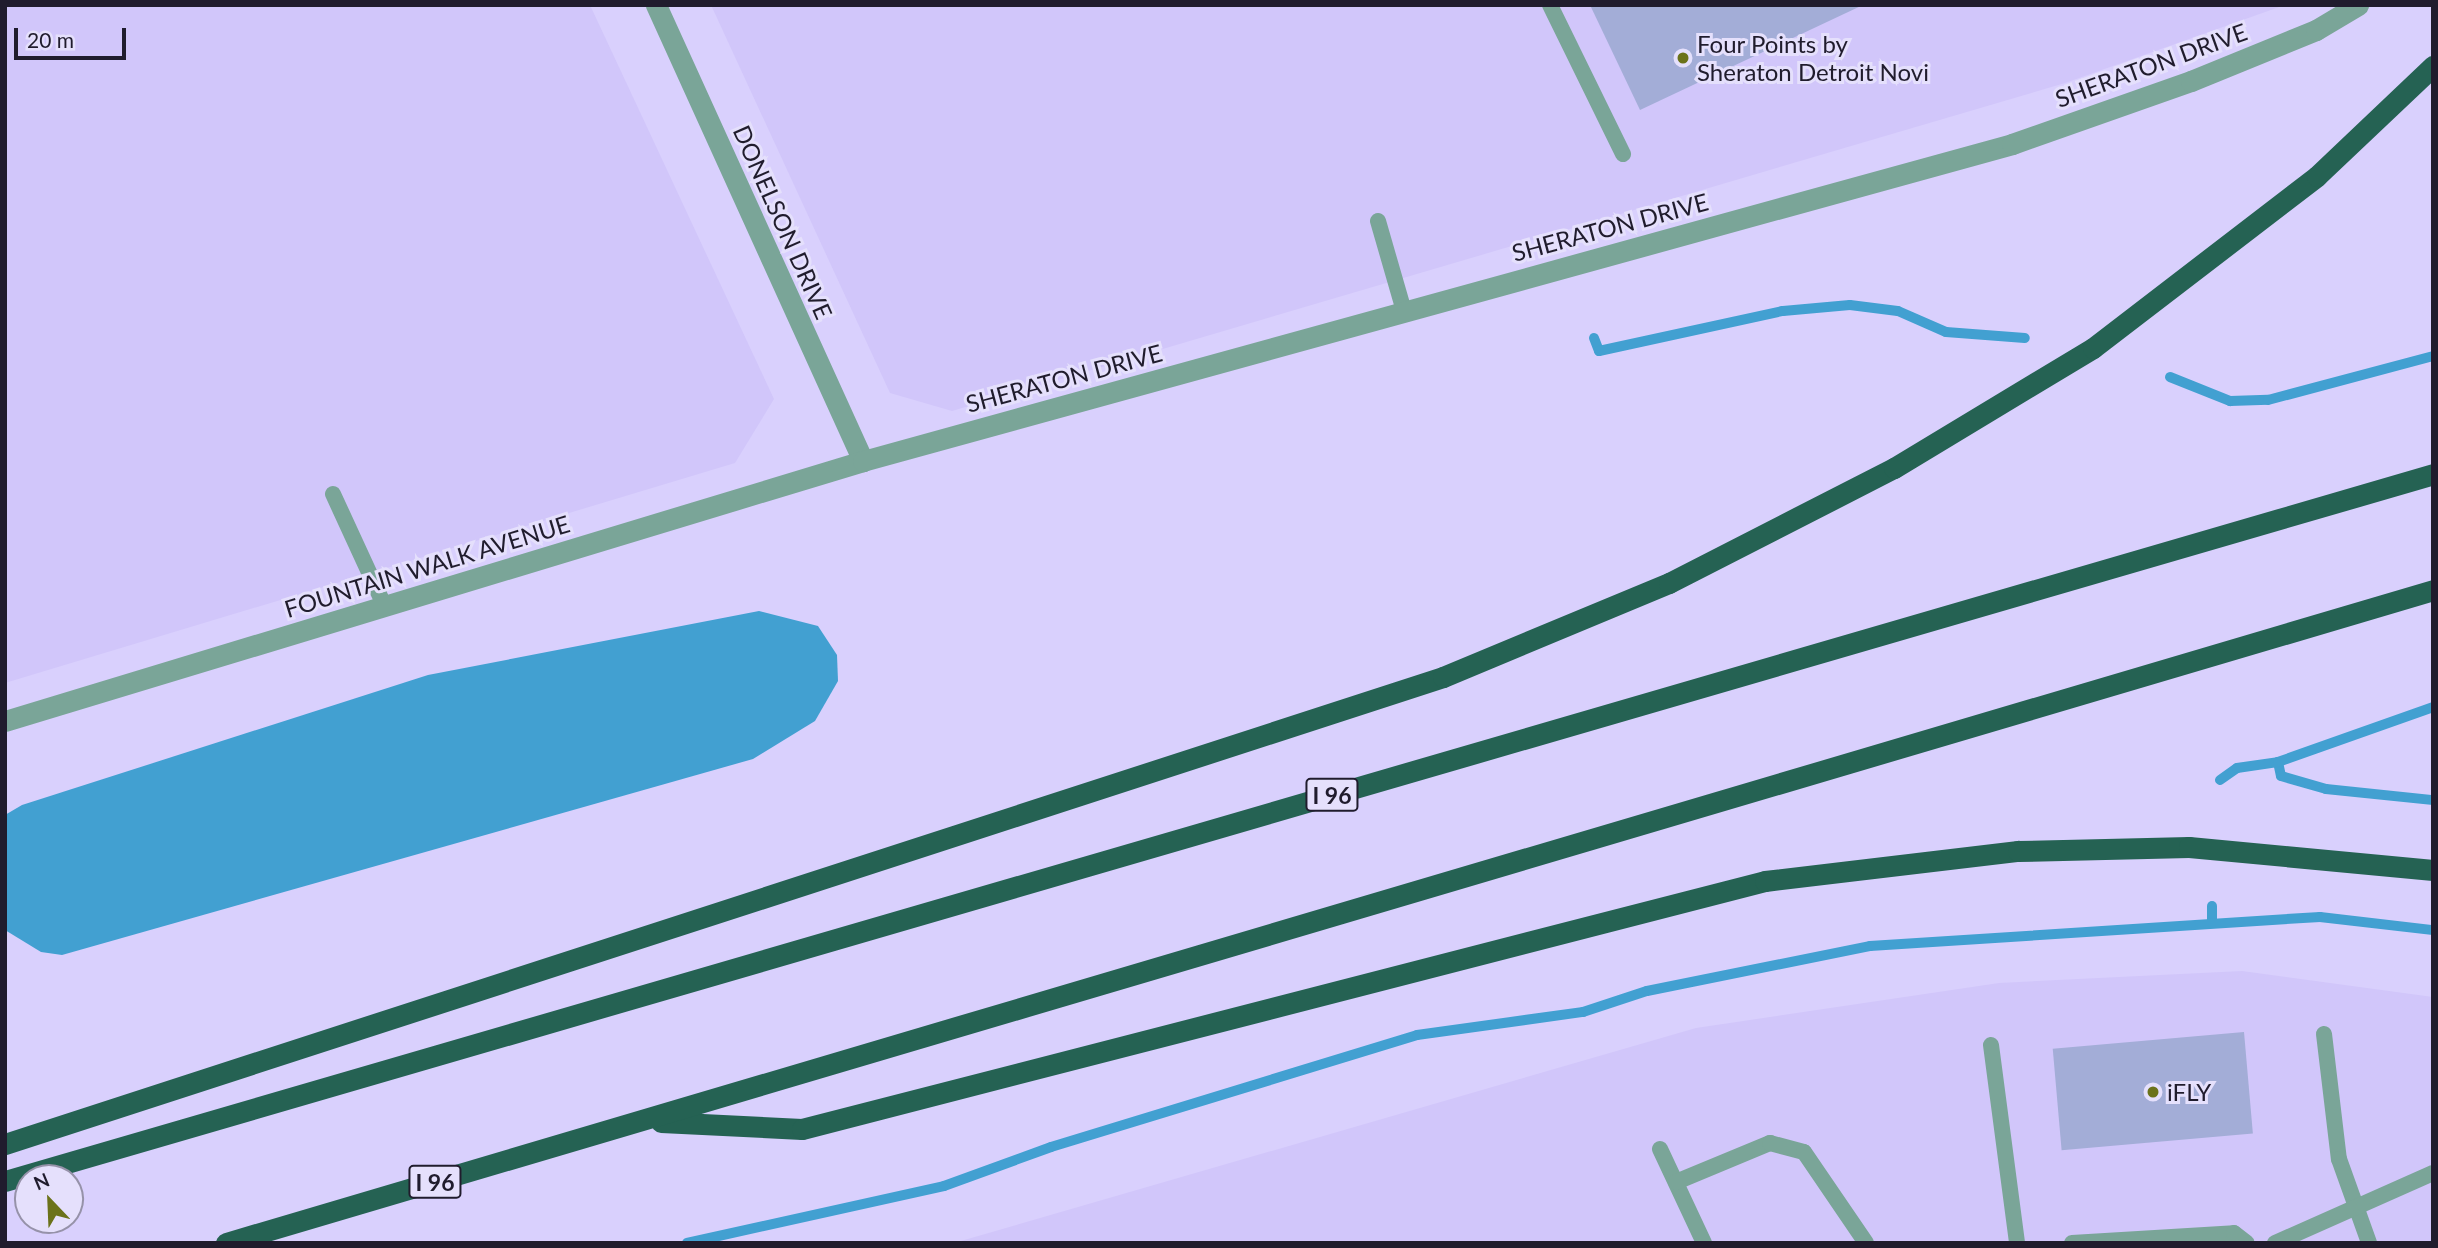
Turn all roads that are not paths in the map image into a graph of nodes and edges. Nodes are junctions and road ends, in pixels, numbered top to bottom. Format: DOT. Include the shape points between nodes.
graph roads {
  1 [pos="656,5"];
  2 [pos="1550,5"];
  3 [pos="2358,5"];
  4 [pos="2433,66"];
  5 [pos="1622,155"];
  6 [pos="1378,221"];
  7 [pos="1404,311"];
  8 [pos="863,461"];
  9 [pos="2433,474"];
  10 [pos="333,494"];
  11 [pos="2433,590"];
  12 [pos="385,607"];
  13 [pos="5,721"];
  14 [pos="2433,870"];
  15 [pos="2324,1034"];
  16 [pos="1991,1045"];
  17 [pos="645,1121"];
  18 [pos="5,1144"];
  19 [pos="1660,1149"];
  20 [pos="2433,1173"];
  21 [pos="5,1181"];
  22 [pos="1676,1182"];
  23 [pos="2351,1204"];
  24 [pos="226,1243"];
  25 [pos="1704,1243"];
  26 [pos="1866,1243"];
  27 [pos="2017,1243"];
  28 [pos="2072,1243"];
  29 [pos="2247,1243"];
  30 [pos="2275,1243"];
  31 [pos="2369,1243"];
  1 -- 8 [label="street, DONELSON DRIVE"];
  2 -- 5 [label="lane"];
  3 -- 7 [label="street, SHERATON DRIVE" via="2316,30 2204,76 2012,144"];
  4 -- 18 [label="highway" via="2317,176 2093,348 1894,468 1669,583 1443,677"];
  6 -- 7 [label="lane"];
  7 -- 8 [label="street, SHERATON DRIVE"];
  8 -- 12 [label="street, FOUNTAIN WALK AVENUE"];
  9 -- 21 [label="highway, I 96"];
  10 -- 12 [label="lane"];
  11 -- 17 [label="highway, I 96"];
  12 -- 13 [label="street, FOUNTAIN WALK AVENUE"];
  14 -- 17 [label="highway" via="2189,847 2018,851 1891,863 1765,881 802,1129"];
  15 -- 23 [label="lane"];
  16 -- 27 [label="lane"];
  17 -- 24 [label="highway, I 96"];
  19 -- 22 [label="lane"];
  20 -- 23 [label="lane"];
  22 -- 25 [label="lane"];
  22 -- 26 [label="lane" via="1770,1143 1804,1152"];
  23 -- 30 [label="lane"];
  23 -- 31 [label="lane"];
  28 -- 29 [label="lane" via="2234,1233"];
}
